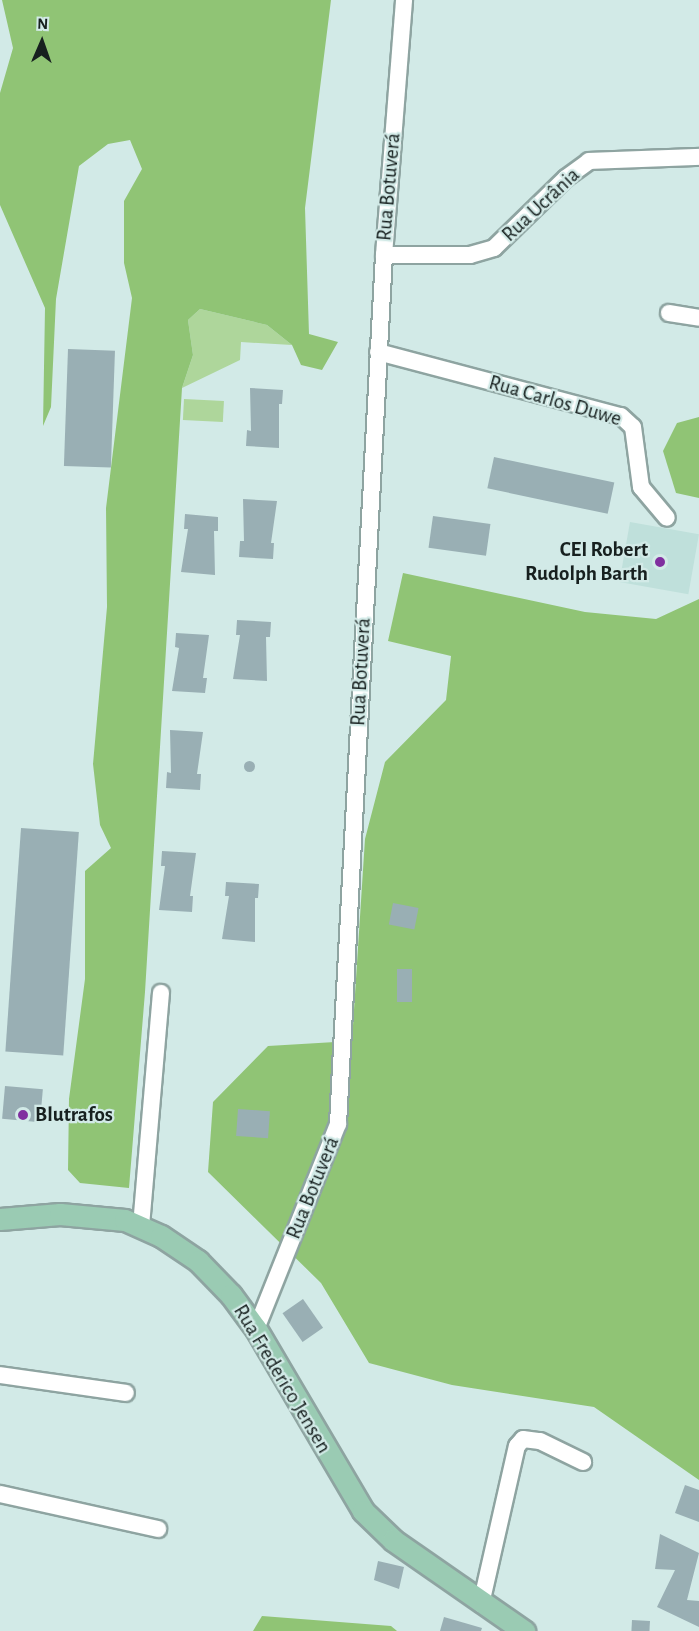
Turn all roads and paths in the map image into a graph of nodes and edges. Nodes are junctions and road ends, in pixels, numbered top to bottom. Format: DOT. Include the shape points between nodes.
graph roads {
  1 [pos="404,0"];
  2 [pos="699,157"];
  3 [pos="384,255"];
  4 [pos="669,313"];
  5 [pos="699,318"];
  6 [pos="378,352"];
  7 [pos="667,518"];
  8 [pos="161,993"];
  9 [pos="0,1219"];
  10 [pos="141,1226"];
  11 [pos="256,1329"];
  12 [pos="0,1375"];
  13 [pos="126,1393"];
  14 [pos="583,1462"];
  15 [pos="0,1494"];
  16 [pos="158,1529"];
  17 [pos="482,1604"];
  18 [pos="524,1631"];
  1 -- 3 [label="street, Rua Botuverá"];
  2 -- 3 [label="street, Rua Ucrânia" via="589,161 494,248 470,255"];
  3 -- 6 [label="street, Rua Botuverá"];
  4 -- 5 [label="street"];
  6 -- 7 [label="street, Rua Carlos Duwe" via="621,416 633,427 641,488"];
  6 -- 11 [label="street, Rua Botuverá" via="338,1124"];
  8 -- 10 [label="street"];
  9 -- 10 [label="main road, Rua Frederico Jensen" via="97,1215"];
  10 -- 11 [label="main road, Rua Frederico Jensen" via="212,1273"];
  11 -- 17 [label="main road, Rua Frederico Jensen" via="363,1510 393,1540"];
  12 -- 13 [label="street"];
  14 -- 17 [label="street" via="540,1441 523,1439 517,1446"];
  15 -- 16 [label="street"];
  17 -- 18 [label="main road, Rua Frederico Jensen"];
}
